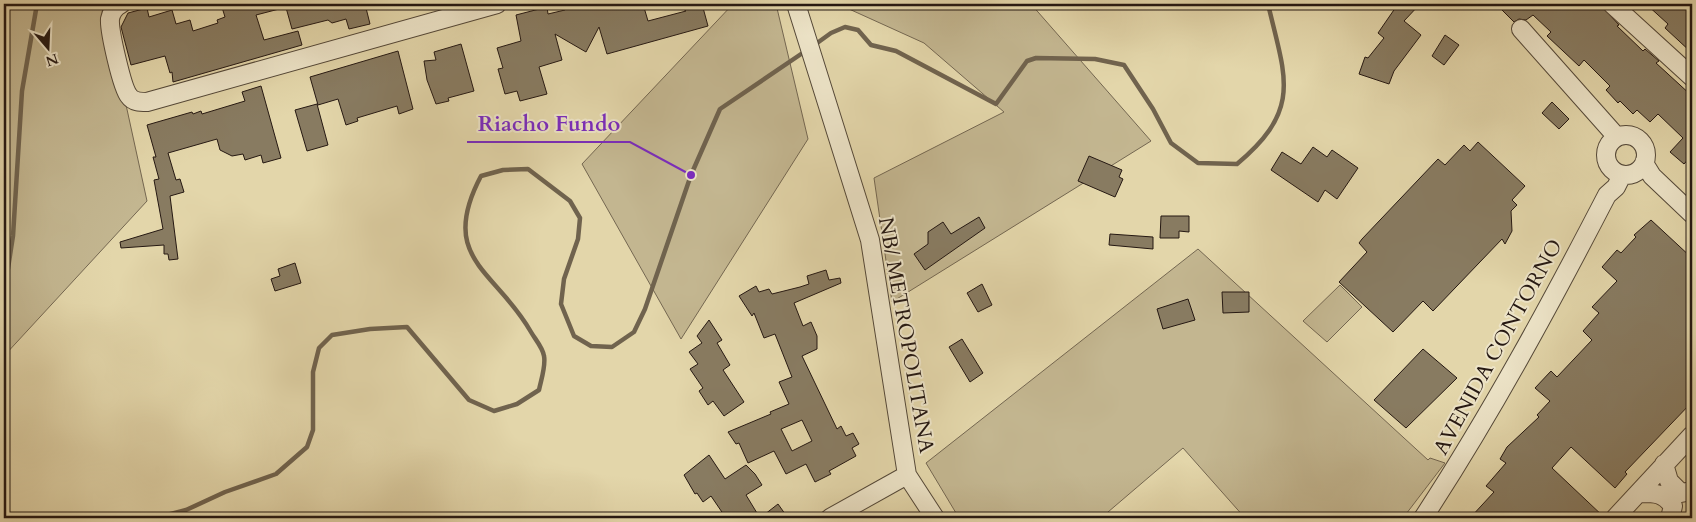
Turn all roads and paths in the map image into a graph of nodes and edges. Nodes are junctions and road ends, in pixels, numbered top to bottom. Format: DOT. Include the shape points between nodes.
graph roads {
  1 [pos="121,4"];
  2 [pos="497,4"];
  3 [pos="1612,4"];
  4 [pos="797,7"];
  5 [pos="1521,29"];
  6 [pos="1692,77"];
  7 [pos="1617,136"];
  8 [pos="1633,171"];
  9 [pos="1692,214"];
  10 [pos="1692,435"];
  11 [pos="1664,464"];
  12 [pos="907,475"];
  13 [pos="1692,492"];
  14 [pos="1638,493"];
  15 [pos="830,518"];
  16 [pos="935,518"];
  17 [pos="1423,518"];
  18 [pos="1615,518"];
  19 [pos="1670,518"];
  1 -- 2 [label="street" via="116,6 110,18 125,86 129,96 136,101 147,102"];
  3 -- 6 [label="street"];
  4 -- 12 [label="street, NB/ METROPOLITANA" via="870,240"];
  5 -- 7 [label="street"];
  7 -- 8 [label="street" via="1606,151 1606,157"];
  7 -- 8 [label="street" via="1629,134 1640,140 1646,151"];
  8 -- 9 [label="street"];
  8 -- 17 [label="street, AVENIDA CONTORNO" via="1606,182 1607,195 1557,291 1460,461"];
  10 -- 11 [label="street"];
  11 -- 13 [label="street" via="1669,480 1681,493"];
  11 -- 14 [label="street"];
  12 -- 15 [label="street"];
  12 -- 16 [label="street, NB/ METROPOLITANA"];
  13 -- 19 [label="street"];
  14 -- 18 [label="street"];
  14 -- 19 [label="street" via="1658,493 1667,498 1673,506"];
}
